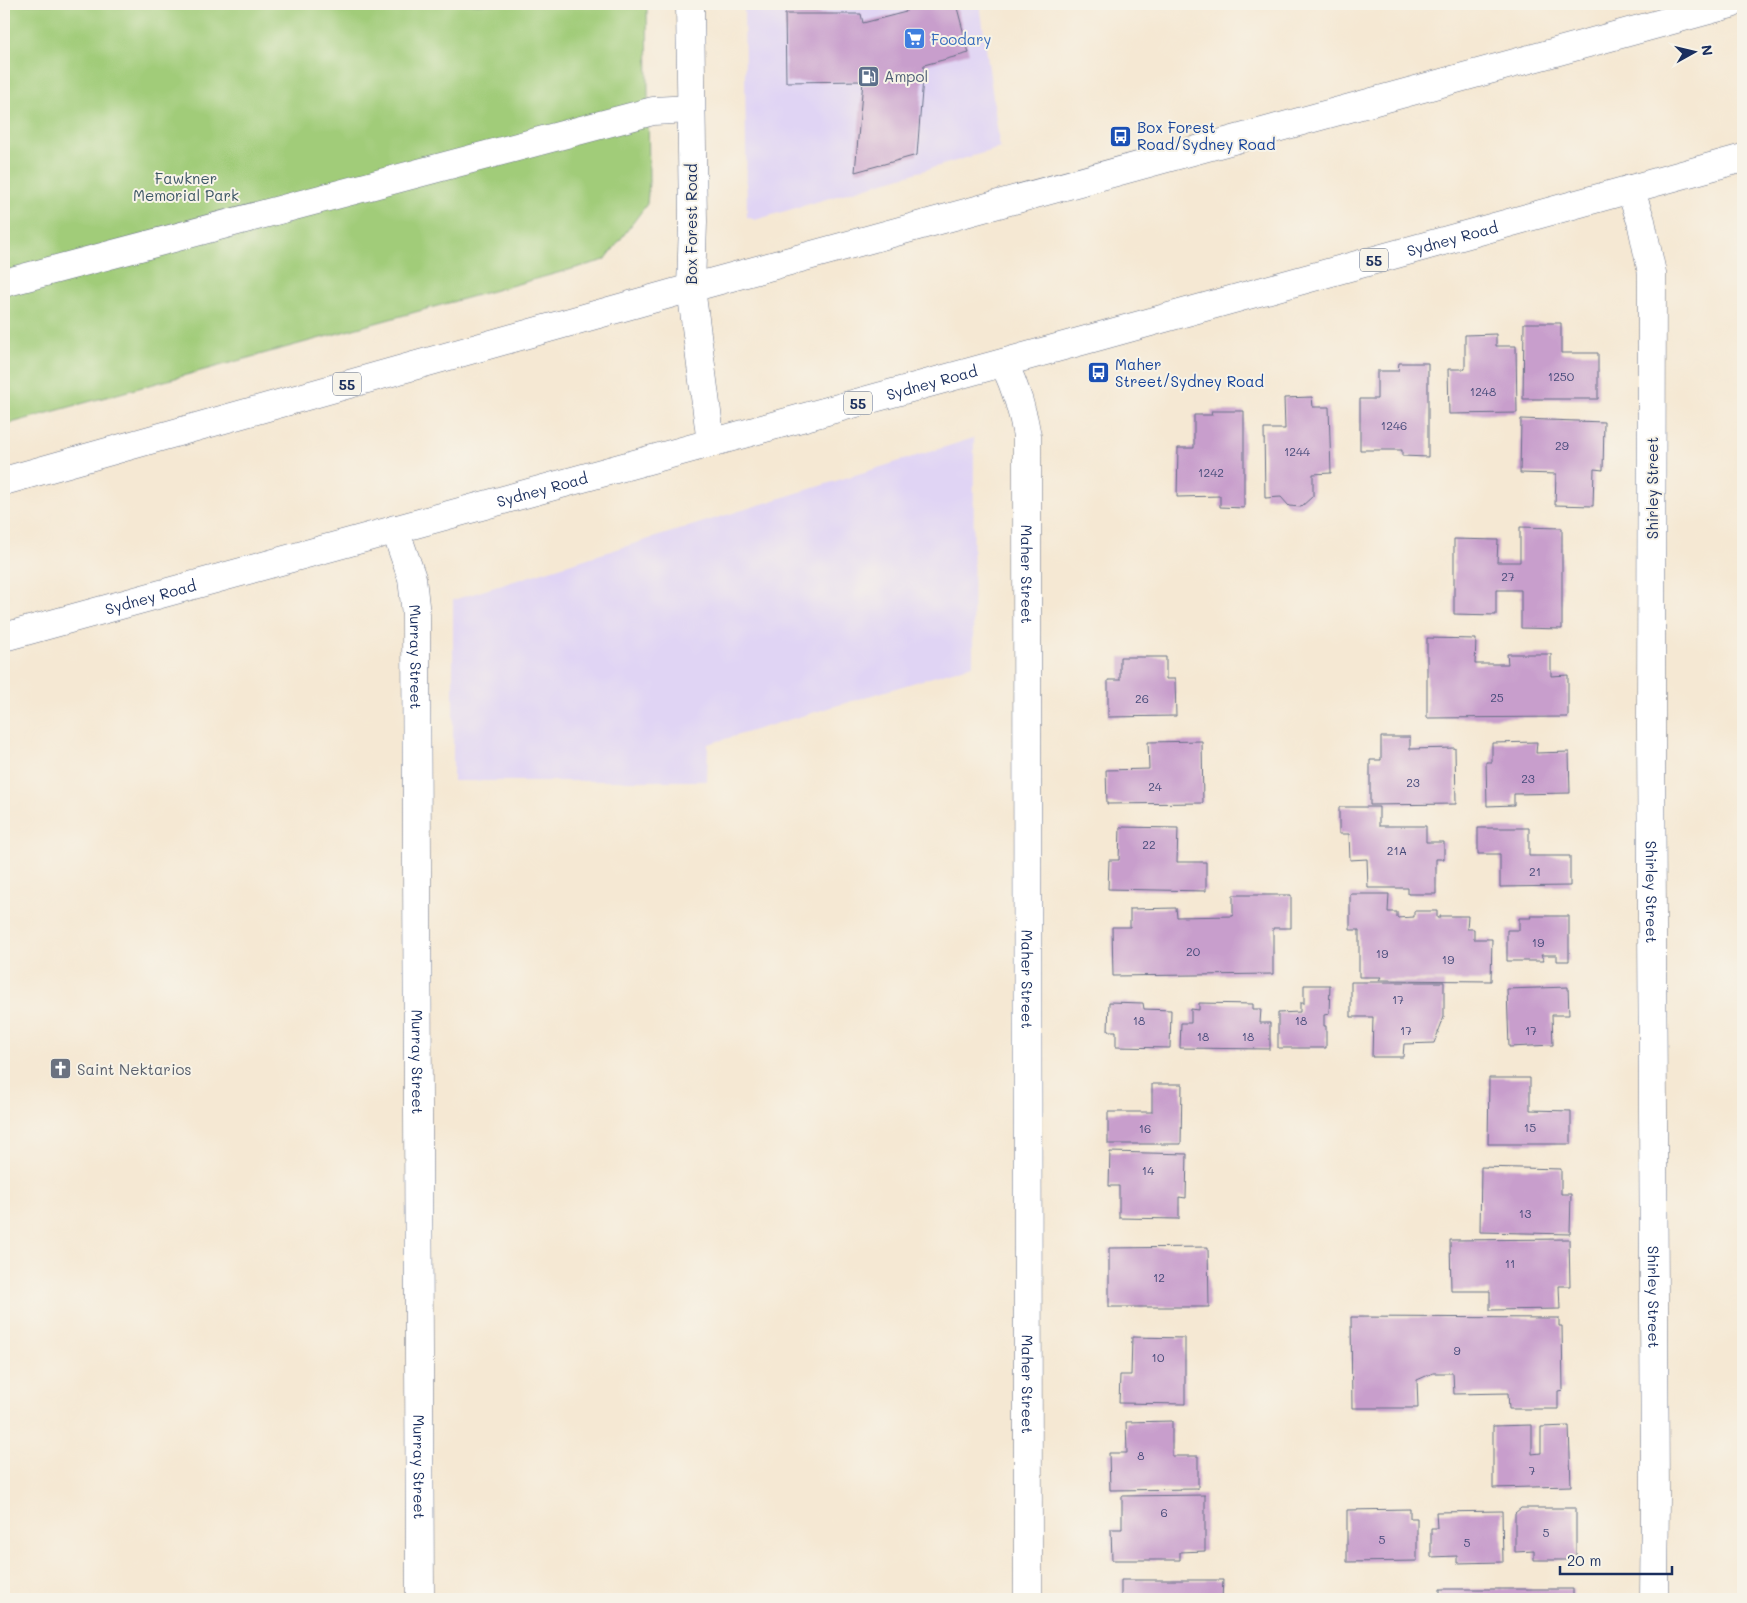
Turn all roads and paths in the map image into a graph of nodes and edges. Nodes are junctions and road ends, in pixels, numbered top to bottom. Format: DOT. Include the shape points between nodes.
graph roads {
  1 [pos="690,4"];
  2 [pos="1731,4"];
  3 [pos="691,109"];
  4 [pos="1743,158"];
  5 [pos="1630,189"];
  6 [pos="4,284"];
  7 [pos="690,288"];
  8 [pos="1004,363"];
  9 [pos="711,443"];
  10 [pos="4,481"];
  11 [pos="396,528"];
  12 [pos="4,637"];
  13 [pos="420,1599"];
  14 [pos="1028,1599"];
  15 [pos="1654,1599"];
  1 -- 3 [label="main road, Box Forest Road"];
  2 -- 7 [label="main road, 55"];
  3 -- 6 [label="main road" via="652,111"];
  3 -- 7 [label="main road, Box Forest Road" via="693,222"];
  4 -- 5 [label="main road, Sydney Road / 55"];
  5 -- 8 [label="main road, Sydney Road / 55"];
  5 -- 15 [label="main road, Shirley Street" via="1641,221 1652,273"];
  7 -- 9 [label="main road, Box Forest Road"];
  7 -- 10 [label="main road, 55"];
  8 -- 9 [label="main road, Sydney Road / 55"];
  8 -- 14 [label="main road, Maher Street" via="1017,393 1027,436"];
  9 -- 11 [label="main road, Sydney Road / 55"];
  11 -- 12 [label="main road, Sydney Road / 55"];
  11 -- 13 [label="main road, Murray Street" via="412,578 416,615"];
}
